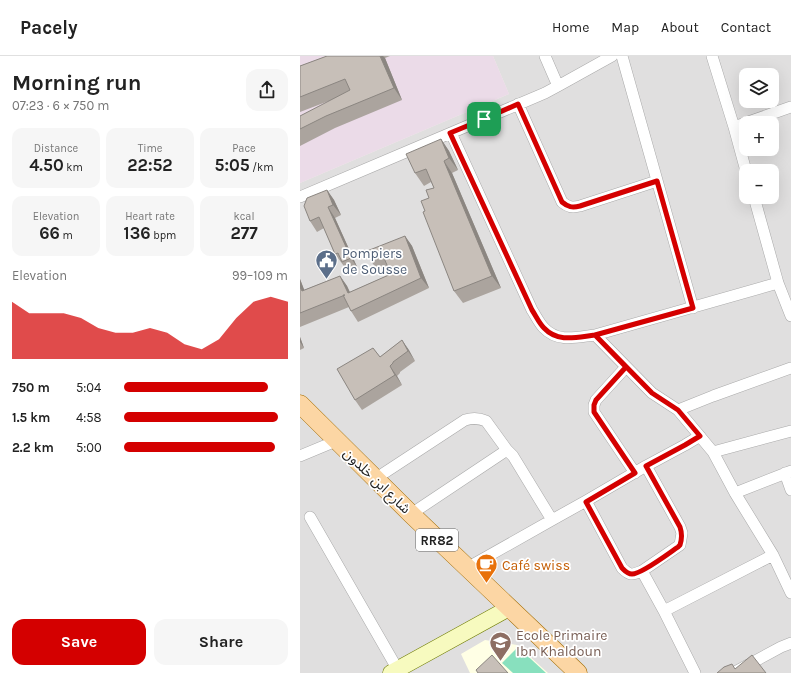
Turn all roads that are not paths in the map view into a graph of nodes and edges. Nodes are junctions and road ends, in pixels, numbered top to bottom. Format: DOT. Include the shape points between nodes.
graph roads {
  1 [pos="546,56"];
  2 [pos="612,56"];
  3 [pos="622,56"];
  4 [pos="712,56"];
  5 [pos="558,86"];
  6 [pos="518,104"];
  7 [pos="791,107"];
  8 [pos="734,127"];
  9 [pos="450,133"];
  10 [pos="744,164"];
  11 [pos="657,181"];
  12 [pos="300,197"];
  13 [pos="756,204"];
  14 [pos="778,283"];
  15 [pos="693,308"];
  16 [pos="791,316"];
  17 [pos="595,335"];
  18 [pos="626,367"];
  19 [pos="791,368"];
  20 [pos="300,404"];
  21 [pos="678,410"];
  22 [pos="791,431"];
  23 [pos="700,436"];
  24 [pos="336,440"];
  25 [pos="507,450"];
  26 [pos="713,452"];
  27 [pos="300,456"];
  28 [pos="646,466"];
  29 [pos="788,472"];
  30 [pos="635,473"];
  31 [pos="375,479"];
  32 [pos="791,490"];
  33 [pos="735,492"];
  34 [pos="586,502"];
  35 [pos="410,514"];
  36 [pos="310,517"];
  37 [pos="552,520"];
  38 [pos="773,555"];
  39 [pos="467,568"];
  40 [pos="642,571"];
  41 [pos="791,592"];
  42 [pos="509,608"];
  43 [pos="664,611"];
  44 [pos="791,643"];
  45 [pos="394,671"];
  46 [pos="578,673"];
  47 [pos="695,673"];
  48 [pos="733,673"];
  1 -- 5 [label="street"];
  2 -- 5 [label="street"];
  3 -- 11 [label="street"];
  4 -- 8 [label="street"];
  5 -- 6 [label="street"];
  6 -- 9 [label="street"];
  6 -- 11 [label="street" via="566,206 580,206"];
  7 -- 8 [label="street"];
  8 -- 10 [label="street"];
  9 -- 12 [label="street"];
  9 -- 17 [label="street" via="532,310 543,327 560,338"];
  11 -- 15 [label="street"];
  13 -- 14 [label="street"];
  14 -- 15 [label="street"];
  14 -- 16 [label="street"];
  15 -- 17 [label="street"];
  17 -- 18 [label="street"];
  18 -- 21 [label="street" via="652,393"];
  18 -- 30 [label="street" via="596,400 593,408"];
  19 -- 21 [label="street"];
  20 -- 24 [label="main road, شارع ابن خلدون / RR82"];
  21 -- 23 [label="street"];
  22 -- 26 [label="street"];
  23 -- 26 [label="street"];
  23 -- 28 [label="street"];
  24 -- 27 [label="street"];
  24 -- 31 [label="main road, شارع ابن خلدون / RR82"];
  25 -- 31 [label="street" via="486,421 465,420"];
  25 -- 35 [label="street"];
  25 -- 37 [label="street"];
  26 -- 33 [label="street"];
  28 -- 30 [label="street"];
  28 -- 40 [label="street" via="680,527 682,540 680,545"];
  29 -- 32 [label="street"];
  29 -- 33 [label="street"];
  30 -- 34 [label="street"];
  31 -- 35 [label="main road, شارع ابن خلدون / RR82"];
  33 -- 38 [label="street"];
  34 -- 37 [label="street"];
  34 -- 40 [label="street" via="622,568 627,574 633,575"];
  35 -- 39 [label="main road, شارع ابن خلدون / RR82"];
  36 -- 45 [label="street"];
  37 -- 39 [label="street"];
  38 -- 41 [label="street"];
  38 -- 43 [label="street"];
  39 -- 42 [label="main road, شارع ابن خلدون / RR82"];
  40 -- 43 [label="street"];
  42 -- 45 [label="street"];
  42 -- 46 [label="main road, شارع ابن خلدون / RR82"];
  43 -- 47 [label="street"];
  44 -- 48 [label="street"];
}
